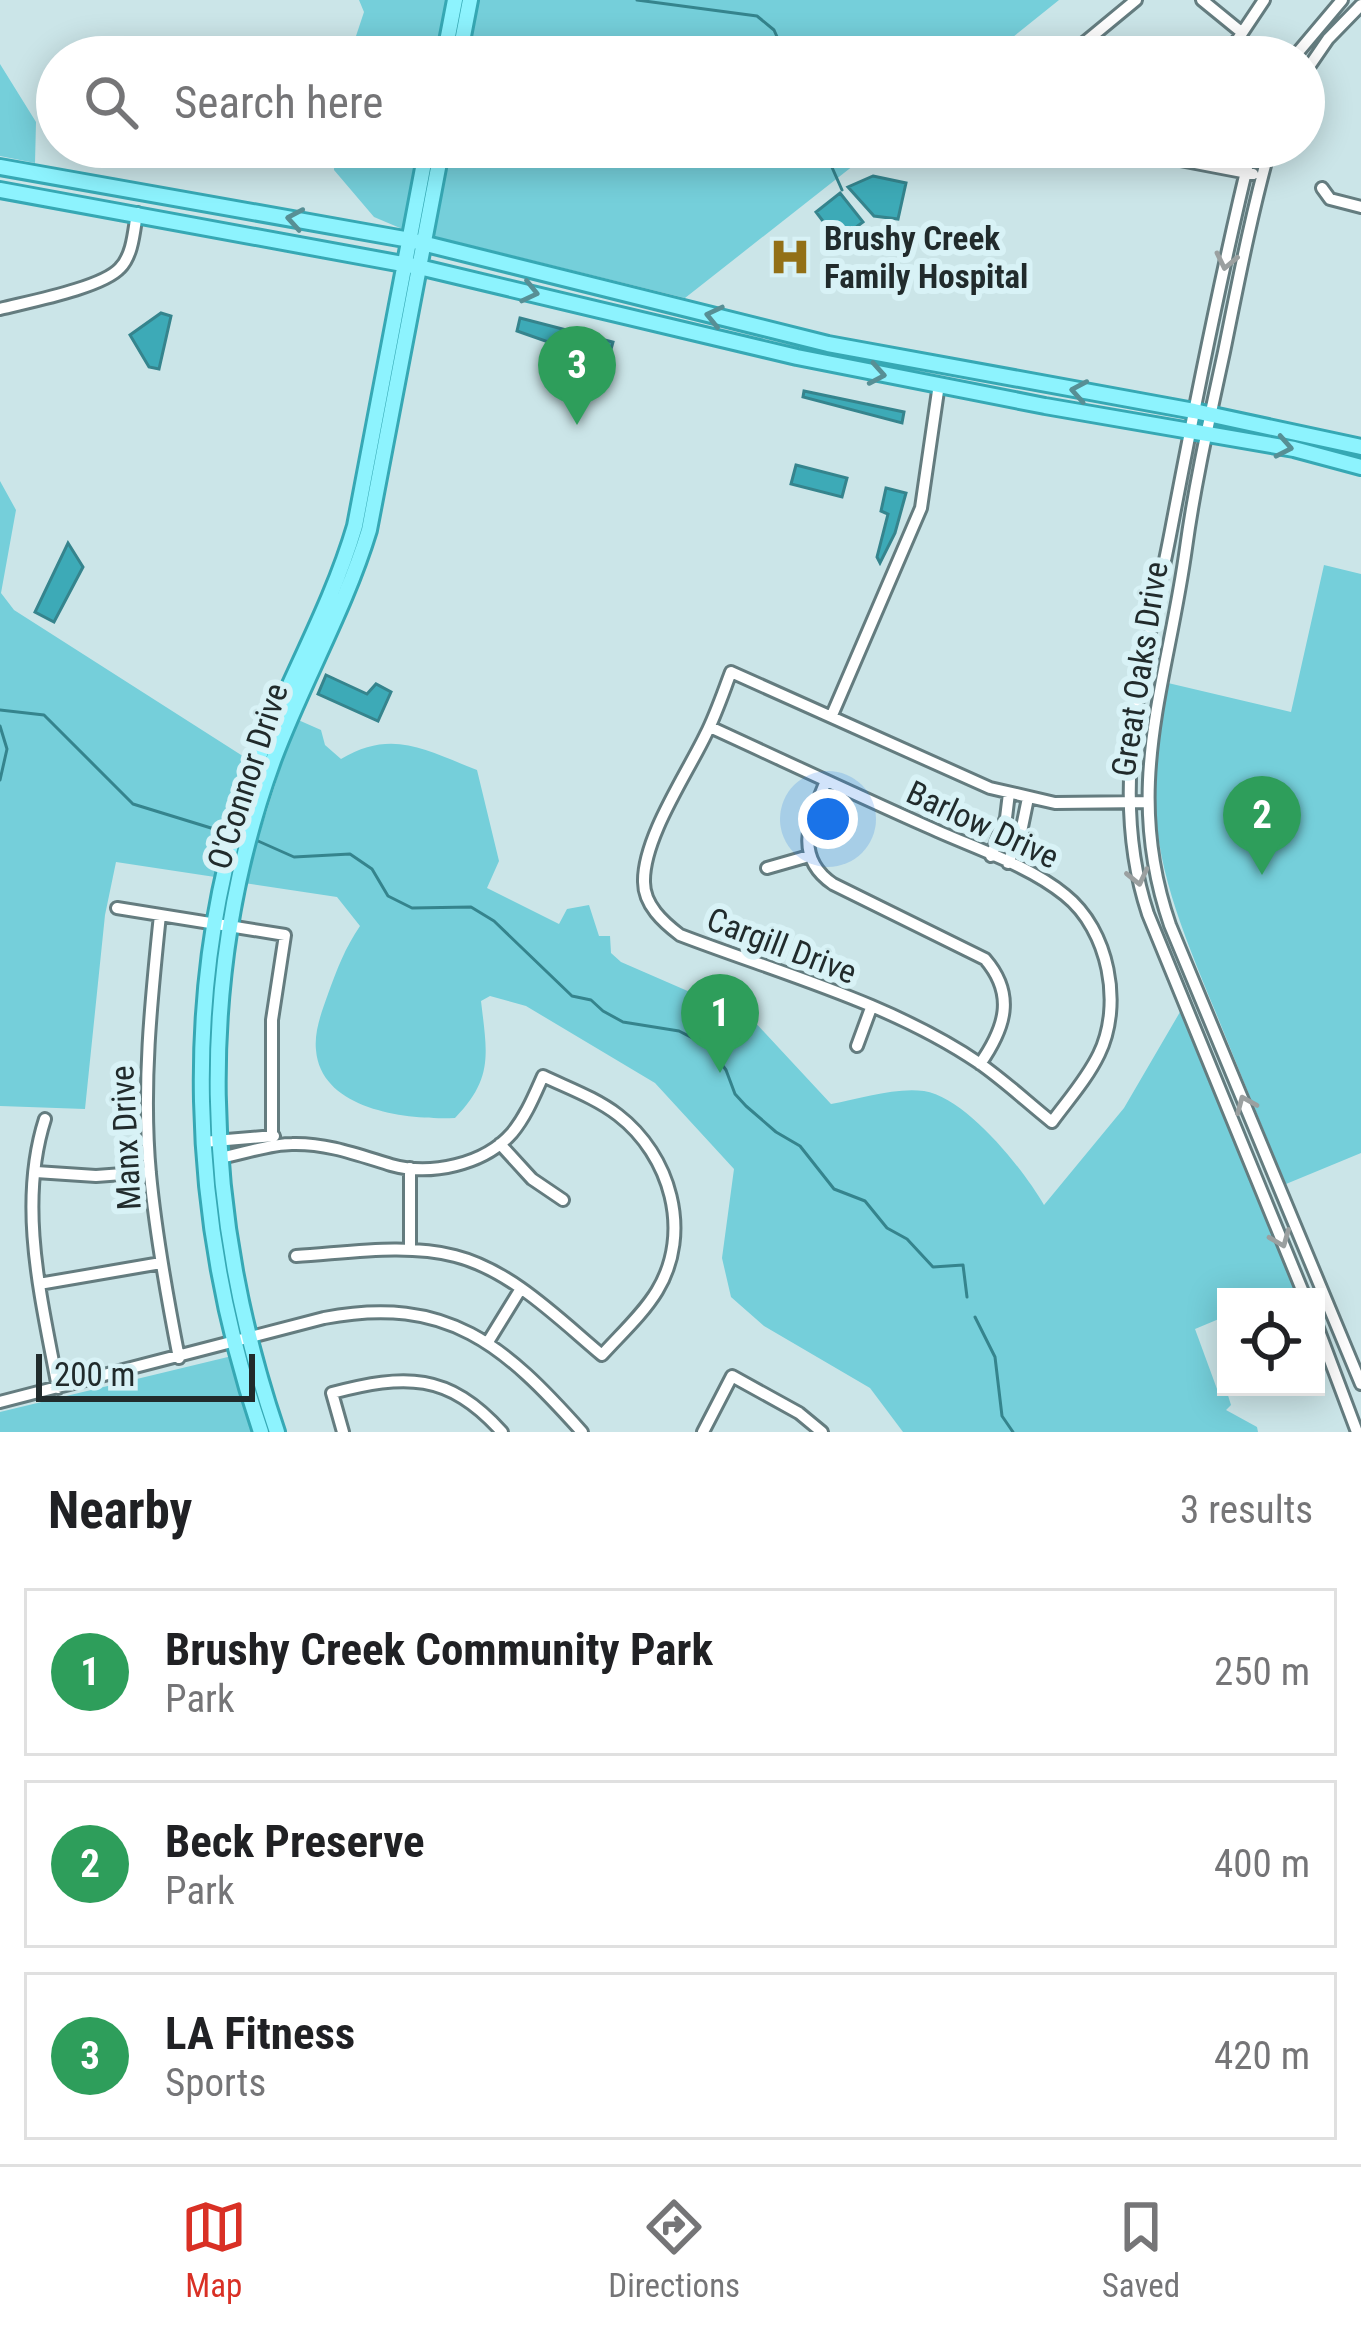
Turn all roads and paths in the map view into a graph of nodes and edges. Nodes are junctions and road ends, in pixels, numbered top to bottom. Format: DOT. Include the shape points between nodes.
graph roads {
  1 [pos="454,0"];
  2 [pos="470,0"];
  3 [pos="1136,0"];
  4 [pos="1202,0"];
  5 [pos="1264,0"];
  6 [pos="1342,0"];
  7 [pos="1358,12"];
  8 [pos="1240,31"];
  9 [pos="448,36"];
  10 [pos="464,36"];
  11 [pos="1092,36"];
  12 [pos="1237,36"];
  13 [pos="1312,36"];
  14 [pos="1325,50"];
  15 [pos="0,167"];
  16 [pos="425,168"];
  17 [pos="436,168"];
  18 [pos="1221,168"];
  19 [pos="1247,168"];
  20 [pos="1264,168"];
  21 [pos="1246,173"];
  22 [pos="1262,175"];
  23 [pos="1322,188"];
  24 [pos="0,190"];
  25 [pos="1361,207"];
  26 [pos="137,213"];
  27 [pos="417,242"];
  28 [pos="412,266"];
  29 [pos="1218,298"];
  30 [pos="1234,301"];
  31 [pos="0,309"];
  32 [pos="766,328"];
  33 [pos="736,341"];
  34 [pos="828,344"];
  35 [pos="770,350"];
  36 [pos="938,385"];
  37 [pos="1195,411"];
  38 [pos="1211,415"];
  39 [pos="383,423"];
  40 [pos="1198,432"];
  41 [pos="1361,447"];
  42 [pos="1361,466"];
  43 [pos="832,715"];
  44 [pos="710,727"];
  45 [pos="826,781"];
  46 [pos="1010,793"];
  47 [pos="1028,798"];
  48 [pos="1127,801"];
  49 [pos="1146,802"];
  50 [pos="809,856"];
  51 [pos="991,856"];
  52 [pos="1008,863"];
  53 [pos="767,868"];
  54 [pos="117,908"];
  55 [pos="160,915"];
  56 [pos="223,925"];
  57 [pos="871,1008"];
  58 [pos="857,1046"];
  59 [pos="980,1064"];
  60 [pos="45,1119"];
  61 [pos="1052,1122"];
  62 [pos="272,1134"];
  63 [pos="211,1142"];
  64 [pos="288,1144"];
  65 [pos="500,1144"];
  66 [pos="212,1159"];
  67 [pos="410,1168"];
  68 [pos="36,1172"];
  69 [pos="150,1172"];
  70 [pos="563,1200"];
  71 [pos="410,1250"];
  72 [pos="296,1256"];
  73 [pos="161,1263"];
  74 [pos="39,1284"];
  75 [pos="1301,1288"];
  76 [pos="520,1290"];
  77 [pos="241,1341"];
  78 [pos="488,1342"];
  79 [pos="1325,1344"];
  80 [pos="179,1358"];
  81 [pos="1358,1366"];
  82 [pos="1338,1375"];
  83 [pos="1361,1384"];
  84 [pos="58,1388"];
  85 [pos="0,1402"];
  86 [pos="261,1432"];
  87 [pos="277,1432"];
  88 [pos="343,1432"];
  89 [pos="502,1432"];
  90 [pos="582,1432"];
  91 [pos="703,1432"];
  92 [pos="822,1432"];
  93 [pos="1357,1432"];
  1 -- 9 [label="main road"];
  2 -- 10 [label="main road"];
  3 -- 11 [label="street"];
  4 -- 8 [label="street"];
  5 -- 8 [label="street"];
  6 -- 7 [label="street"];
  6 -- 13 [label="street"];
  7 -- 14 [label="street"];
  8 -- 12 [label="street"];
  27 -- 15 [label="main road, one-way"];
  16 -- 27 [label="main road, O'Connor Drive"];
  17 -- 27 [label="main road, O'Connor Drive"];
  18 -- 21 [label="street"];
  19 -- 21 [label="street, Great Oaks Drive"];
  20 -- 22 [label="street, Great Oaks Drive"];
  21 -- 22 [label="street"];
  21 -- 29 [label="street, Great Oaks Drive, one-way"];
  22 -- 30 [label="street, Great Oaks Drive"];
  23 -- 25 [label="street" via="1330,199"];
  24 -- 26 [label="main road"];
  26 -- 28 [label="main road"];
  26 -- 31 [label="street" via="118,270"];
  27 -- 28 [label="main road, O'Connor Drive"];
  32 -- 27 [label="main road, one-way"];
  28 -- 33 [label="main road, one-way"];
  28 -- 39 [label="main road, O'Connor Drive"];
  28 -- 39 [label="main road, O'Connor Drive" via="386,365"];
  29 -- 30 [label="street"];
  29 -- 37 [label="street, Great Oaks Drive"];
  30 -- 38 [label="street, Great Oaks Drive"];
  32 -- 33 [label="main road" via="757,340"];
  32 -- 34 [label="main road"];
  33 -- 35 [label="main road"];
  34 -- 35 [label="main road"];
  37 -- 34 [label="main road, one-way"];
  35 -- 36 [label="main road, one-way"];
  36 -- 40 [label="main road"];
  36 -- 43 [label="street" via="921,508"];
  37 -- 38 [label="main road"];
  37 -- 40 [label="street, Great Oaks Drive"];
  38 -- 40 [label="street, Great Oaks Drive"];
  38 -- 41 [label="main road"];
  39 -- 56 [label="main road, O'Connor Drive" via="340,576 252,776"];
  39 -- 56 [label="main road, O'Connor Drive" via="371,523 272,763"];
  40 -- 42 [label="main road, one-way"];
  40 -- 48 [label="street, Great Oaks Drive" via="1131,736"];
  40 -- 49 [label="street, Great Oaks Drive"];
  43 -- 44 [label="street, Cargill Drive" via="731,672"];
  43 -- 46 [label="street"];
  44 -- 45 [label="street, Barlow Drive"];
  44 -- 57 [label="street, Cargill Drive" via="648,851 648,902 680,935"];
  45 -- 50 [label="street" via="806,830"];
  45 -- 51 [label="street, Barlow Drive"];
  46 -- 47 [label="street"];
  46 -- 51 [label="street"];
  47 -- 48 [label="street"];
  47 -- 52 [label="street"];
  48 -- 49 [label="street"];
  48 -- 75 [label="street, Great Oaks Drive, one-way" via="1148,914"];
  81 -- 49 [label="street, Great Oaks Drive, one-way" via="1170,925"];
  50 -- 53 [label="street"];
  50 -- 59 [label="street" via="833,884 995,970 1006,1000 1003,1024"];
  51 -- 52 [label="street, Barlow Drive"];
  52 -- 61 [label="street, Barlow Drive" via="1074,903 1102,952 1111,994 1100,1053"];
  54 -- 55 [label="street"];
  55 -- 56 [label="street"];
  55 -- 69 [label="street, Manx Drive" via="148,1048"];
  56 -- 62 [label="street" via="286,935 272,1020"];
  56 -- 63 [label="main road, O'Connor Drive" via="204,1026"];
  57 -- 58 [label="street"];
  57 -- 59 [label="street, Cargill Drive"];
  59 -- 61 [label="street, Cargill Drive"];
  60 -- 68 [label="street"];
  62 -- 63 [label="street"];
  62 -- 64 [label="street"];
  63 -- 66 [label="main road, O'Connor Drive"];
  64 -- 66 [label="street"];
  64 -- 67 [label="street"];
  65 -- 67 [label="street" via="453,1165"];
  65 -- 70 [label="street"];
  65 -- 76 [label="street" via="543,1076 624,1120 655,1156 670,1192 673,1243 664,1278 602,1355"];
  66 -- 77 [label="main road, O'Connor Drive" via="209,1217"];
  67 -- 71 [label="street"];
  68 -- 69 [label="street"];
  68 -- 74 [label="street"];
  69 -- 73 [label="street, Manx Drive"];
  71 -- 72 [label="street"];
  71 -- 76 [label="street" via="462,1258"];
  73 -- 74 [label="street"];
  73 -- 80 [label="street, Manx Drive"];
  74 -- 84 [label="street"];
  76 -- 78 [label="street"];
  77 -- 78 [label="street" via="380,1312 440,1322"];
  77 -- 80 [label="street"];
  77 -- 86 [label="main road, O'Connor Drive"];
  77 -- 87 [label="main road, O'Connor Drive"];
  78 -- 90 [label="street"];
  79 -- 82 [label="street"];
  80 -- 84 [label="street"];
  81 -- 82 [label="street"];
  81 -- 83 [label="street, Great Oaks Drive"];
  82 -- 93 [label="street"];
  84 -- 85 [label="street"];
  88 -- 89 [label="street" via="332,1393 398,1379 469,1400"];
  91 -- 92 [label="street" via="732,1376"];
}
